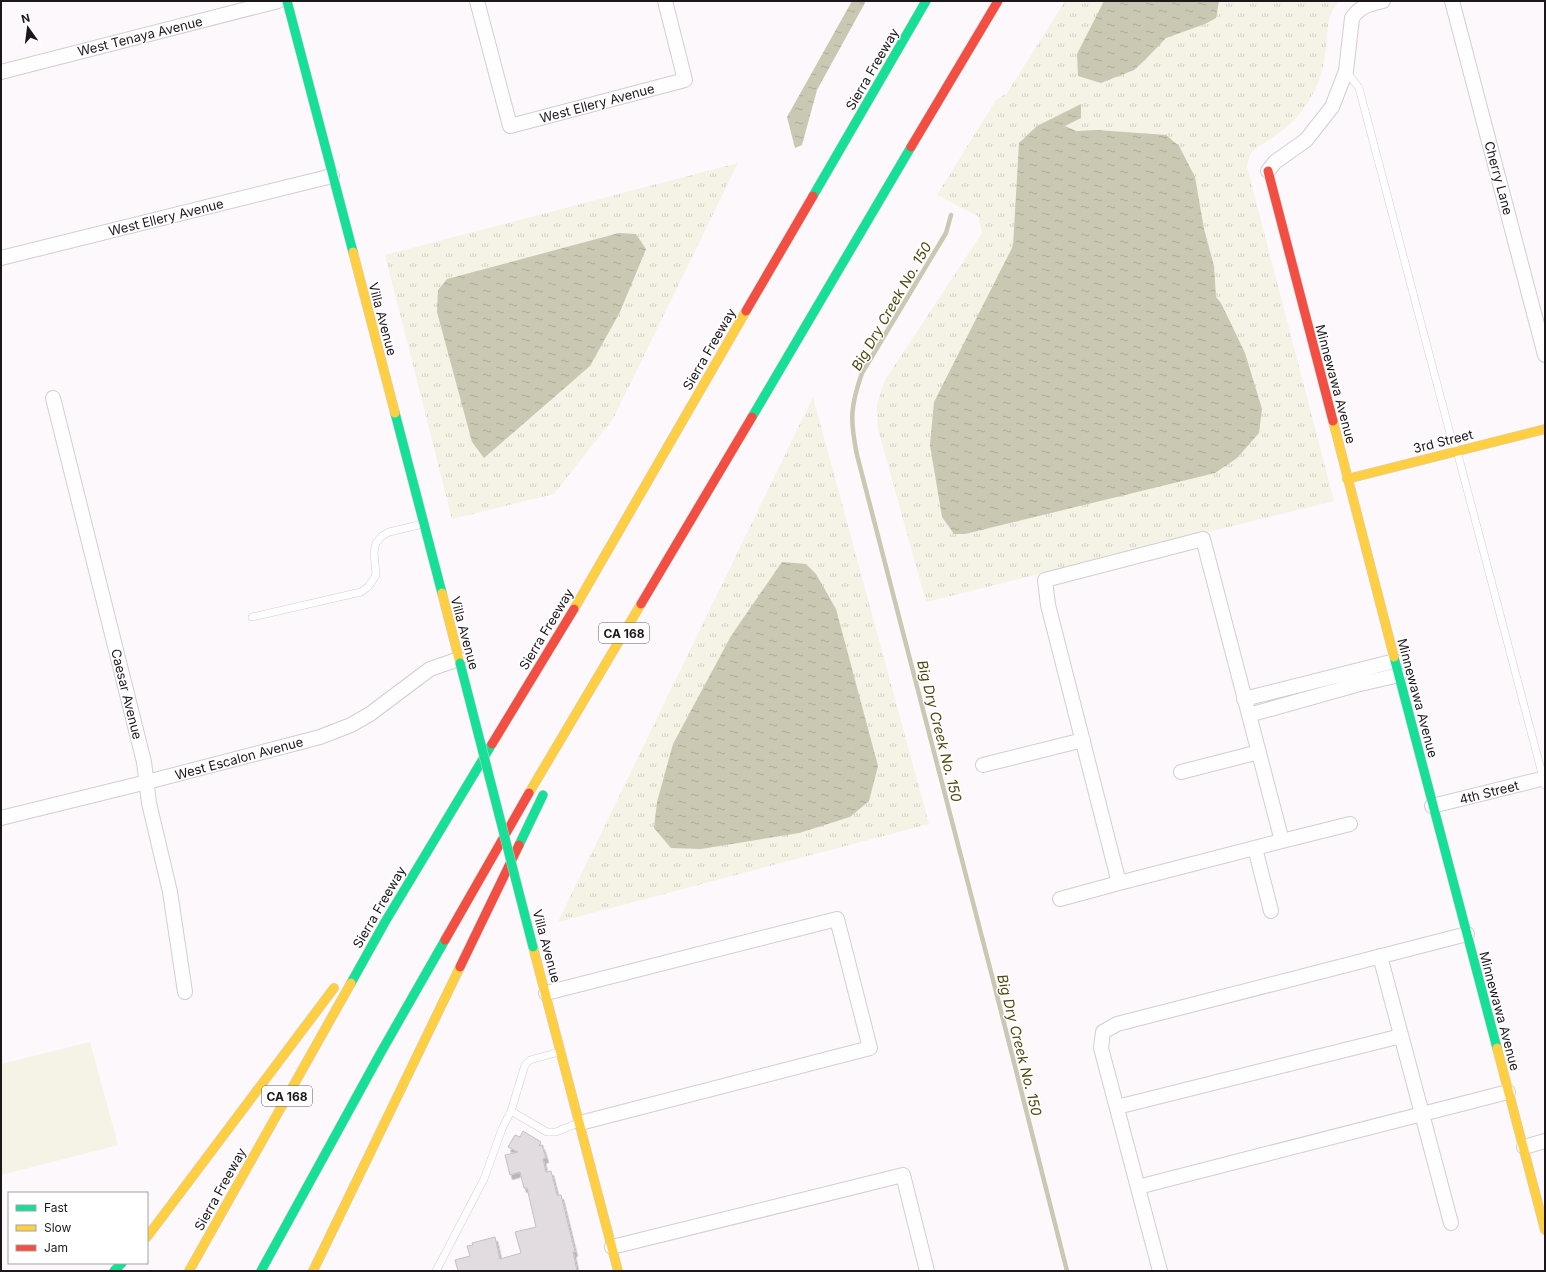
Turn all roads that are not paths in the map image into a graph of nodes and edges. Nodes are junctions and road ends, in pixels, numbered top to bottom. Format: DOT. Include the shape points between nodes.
graph roads {
  1 [pos="278,1"];
  2 [pos="287,1"];
  3 [pos="477,1"];
  4 [pos="664,1"];
  5 [pos="926,1"];
  6 [pos="998,1"];
  7 [pos="1383,1"];
  8 [pos="1452,1"];
  9 [pos="1346,71"];
  10 [pos="1,72"];
  11 [pos="1268,171"];
  12 [pos="332,176"];
  13 [pos="1,258"];
  14 [pos="1545,355"];
  15 [pos="53,398"];
  16 [pos="1545,428"];
  17 [pos="1457,451"];
  18 [pos="1347,479"];
  19 [pos="424,524"];
  20 [pos="252,617"];
  21 [pos="614,651"];
  22 [pos="1395,660"];
  23 [pos="460,661"];
  24 [pos="1399,675"];
  25 [pos="1322,679"];
  26 [pos="1326,694"];
  27 [pos="1244,699"];
  28 [pos="1248,715"];
  29 [pos="1082,740"];
  30 [pos="565,750"];
  31 [pos="1258,752"];
  32 [pos="983,765"];
  33 [pos="1181,772"];
  34 [pos="1544,781"];
  35 [pos="147,782"];
  36 [pos="548,786"];
  37 [pos="1432,806"];
  38 [pos="1,818"];
  39 [pos="1350,824"];
  40 [pos="1282,841"];
  41 [pos="1255,848"];
  42 [pos="1119,883"];
  43 [pos="1060,899"];
  44 [pos="1271,911"];
  45 [pos="385,922"];
  46 [pos="1466,934"];
  47 [pos="1380,956"];
  48 [pos="185,992"];
  49 [pos="546,993"];
  50 [pos="1401,1036"];
  51 [pos="561,1051"];
  52 [pos="1508,1092"];
  53 [pos="1117,1107"];
  54 [pos="511,1111"];
  55 [pos="1421,1114"];
  56 [pos="580,1123"];
  57 [pos="1545,1141"];
  58 [pos="1524,1147"];
  59 [pos="1138,1187"];
  60 [pos="1451,1223"];
  61 [pos="1545,1230"];
  62 [pos="148,1235"];
  63 [pos="612,1247"];
  64 [pos="189,1271"];
  65 [pos="261,1271"];
  66 [pos="313,1271"];
  67 [pos="436,1271"];
  68 [pos="618,1271"];
  69 [pos="927,1271"];
  70 [pos="1160,1271"];
  1 -- 10 [label="street, West Tenaya Avenue"];
  2 -- 12 [label="main road, Villa Avenue"];
  3 -- 4 [label="street, West Ellery Avenue" via="510,126 685,80"];
  5 -- 45 [label="main road, Sierra Freeway / CA 168" via="574,608"];
  6 -- 21 [label="main road, CA 168"];
  7 -- 9 [label="street" via="1357,10 1352,18"];
  8 -- 14 [label="street, Cherry Lane"];
  9 -- 11 [label="street" via="1332,107 1306,140"];
  9 -- 17 [label="lane" via="1359,88 1451,437"];
  11 -- 18 [label="main road, Minnewawa Avenue"];
  12 -- 13 [label="street, West Ellery Avenue"];
  12 -- 19 [label="main road, Villa Avenue"];
  15 -- 35 [label="street, Caesar Avenue"];
  16 -- 17 [label="main road, 3rd Street"];
  17 -- 18 [label="main road, 3rd Street"];
  17 -- 34 [label="lane"];
  18 -- 22 [label="main road, Minnewawa Avenue"];
  19 -- 20 [label="lane" via="382,536 376,543 374,552 376,575 361,592"];
  19 -- 23 [label="main road, Villa Avenue"];
  21 -- 30 [label="main road"];
  21 -- 65 [label="main road, CA 168" via="526,798 388,1040"];
  22 -- 24 [label="main road, Minnewawa Avenue"];
  22 -- 25 [label="street"];
  23 -- 35 [label="street, West Escalon Avenue" via="430,669 370,714 351,725 320,737"];
  23 -- 49 [label="main road, Villa Avenue, bridge"];
  24 -- 26 [label="street"];
  24 -- 37 [label="main road, Minnewawa Avenue"];
  25 -- 26 [label="street"];
  25 -- 27 [label="street"];
  26 -- 28 [label="street"];
  27 -- 28 [label="street"];
  27 -- 29 [label="street" via="1203,539 1045,580 1048,605"];
  28 -- 31 [label="street"];
  29 -- 32 [label="street"];
  29 -- 42 [label="street"];
  31 -- 33 [label="street"];
  31 -- 40 [label="street"];
  34 -- 37 [label="street, 4th Street"];
  35 -- 38 [label="street, West Escalon Avenue"];
  35 -- 48 [label="street, Caesar Avenue" via="149,803 170,892"];
  36 -- 66 [label="main road"];
  37 -- 46 [label="main road, Minnewawa Avenue"];
  39 -- 40 [label="street"];
  40 -- 41 [label="street"];
  41 -- 42 [label="street"];
  41 -- 44 [label="street"];
  42 -- 43 [label="street"];
  45 -- 62 [label="main road"];
  45 -- 64 [label="main road, Sierra Freeway / CA 168"];
  46 -- 47 [label="street"];
  46 -- 52 [label="main road, Minnewawa Avenue"];
  47 -- 50 [label="street"];
  47 -- 53 [label="street" via="1117,1024 1103,1032 1101,1048"];
  49 -- 51 [label="main road, Villa Avenue"];
  49 -- 56 [label="street" via="836,918 870,1048"];
  50 -- 53 [label="street"];
  50 -- 55 [label="street"];
  51 -- 54 [label="lane" via="530,1060 525,1065"];
  51 -- 56 [label="main road, Villa Avenue"];
  52 -- 55 [label="street"];
  52 -- 58 [label="main road, Minnewawa Avenue"];
  53 -- 59 [label="street"];
  54 -- 56 [label="lane" via="547,1132 556,1132"];
  54 -- 67 [label="lane" via="484,1179"];
  55 -- 59 [label="street"];
  55 -- 60 [label="street"];
  56 -- 63 [label="main road, Villa Avenue"];
  57 -- 58 [label="street"];
  58 -- 61 [label="main road, Minnewawa Avenue"];
  59 -- 70 [label="street"];
  63 -- 68 [label="main road, Villa Avenue"];
  63 -- 69 [label="street" via="903,1175"];
}
